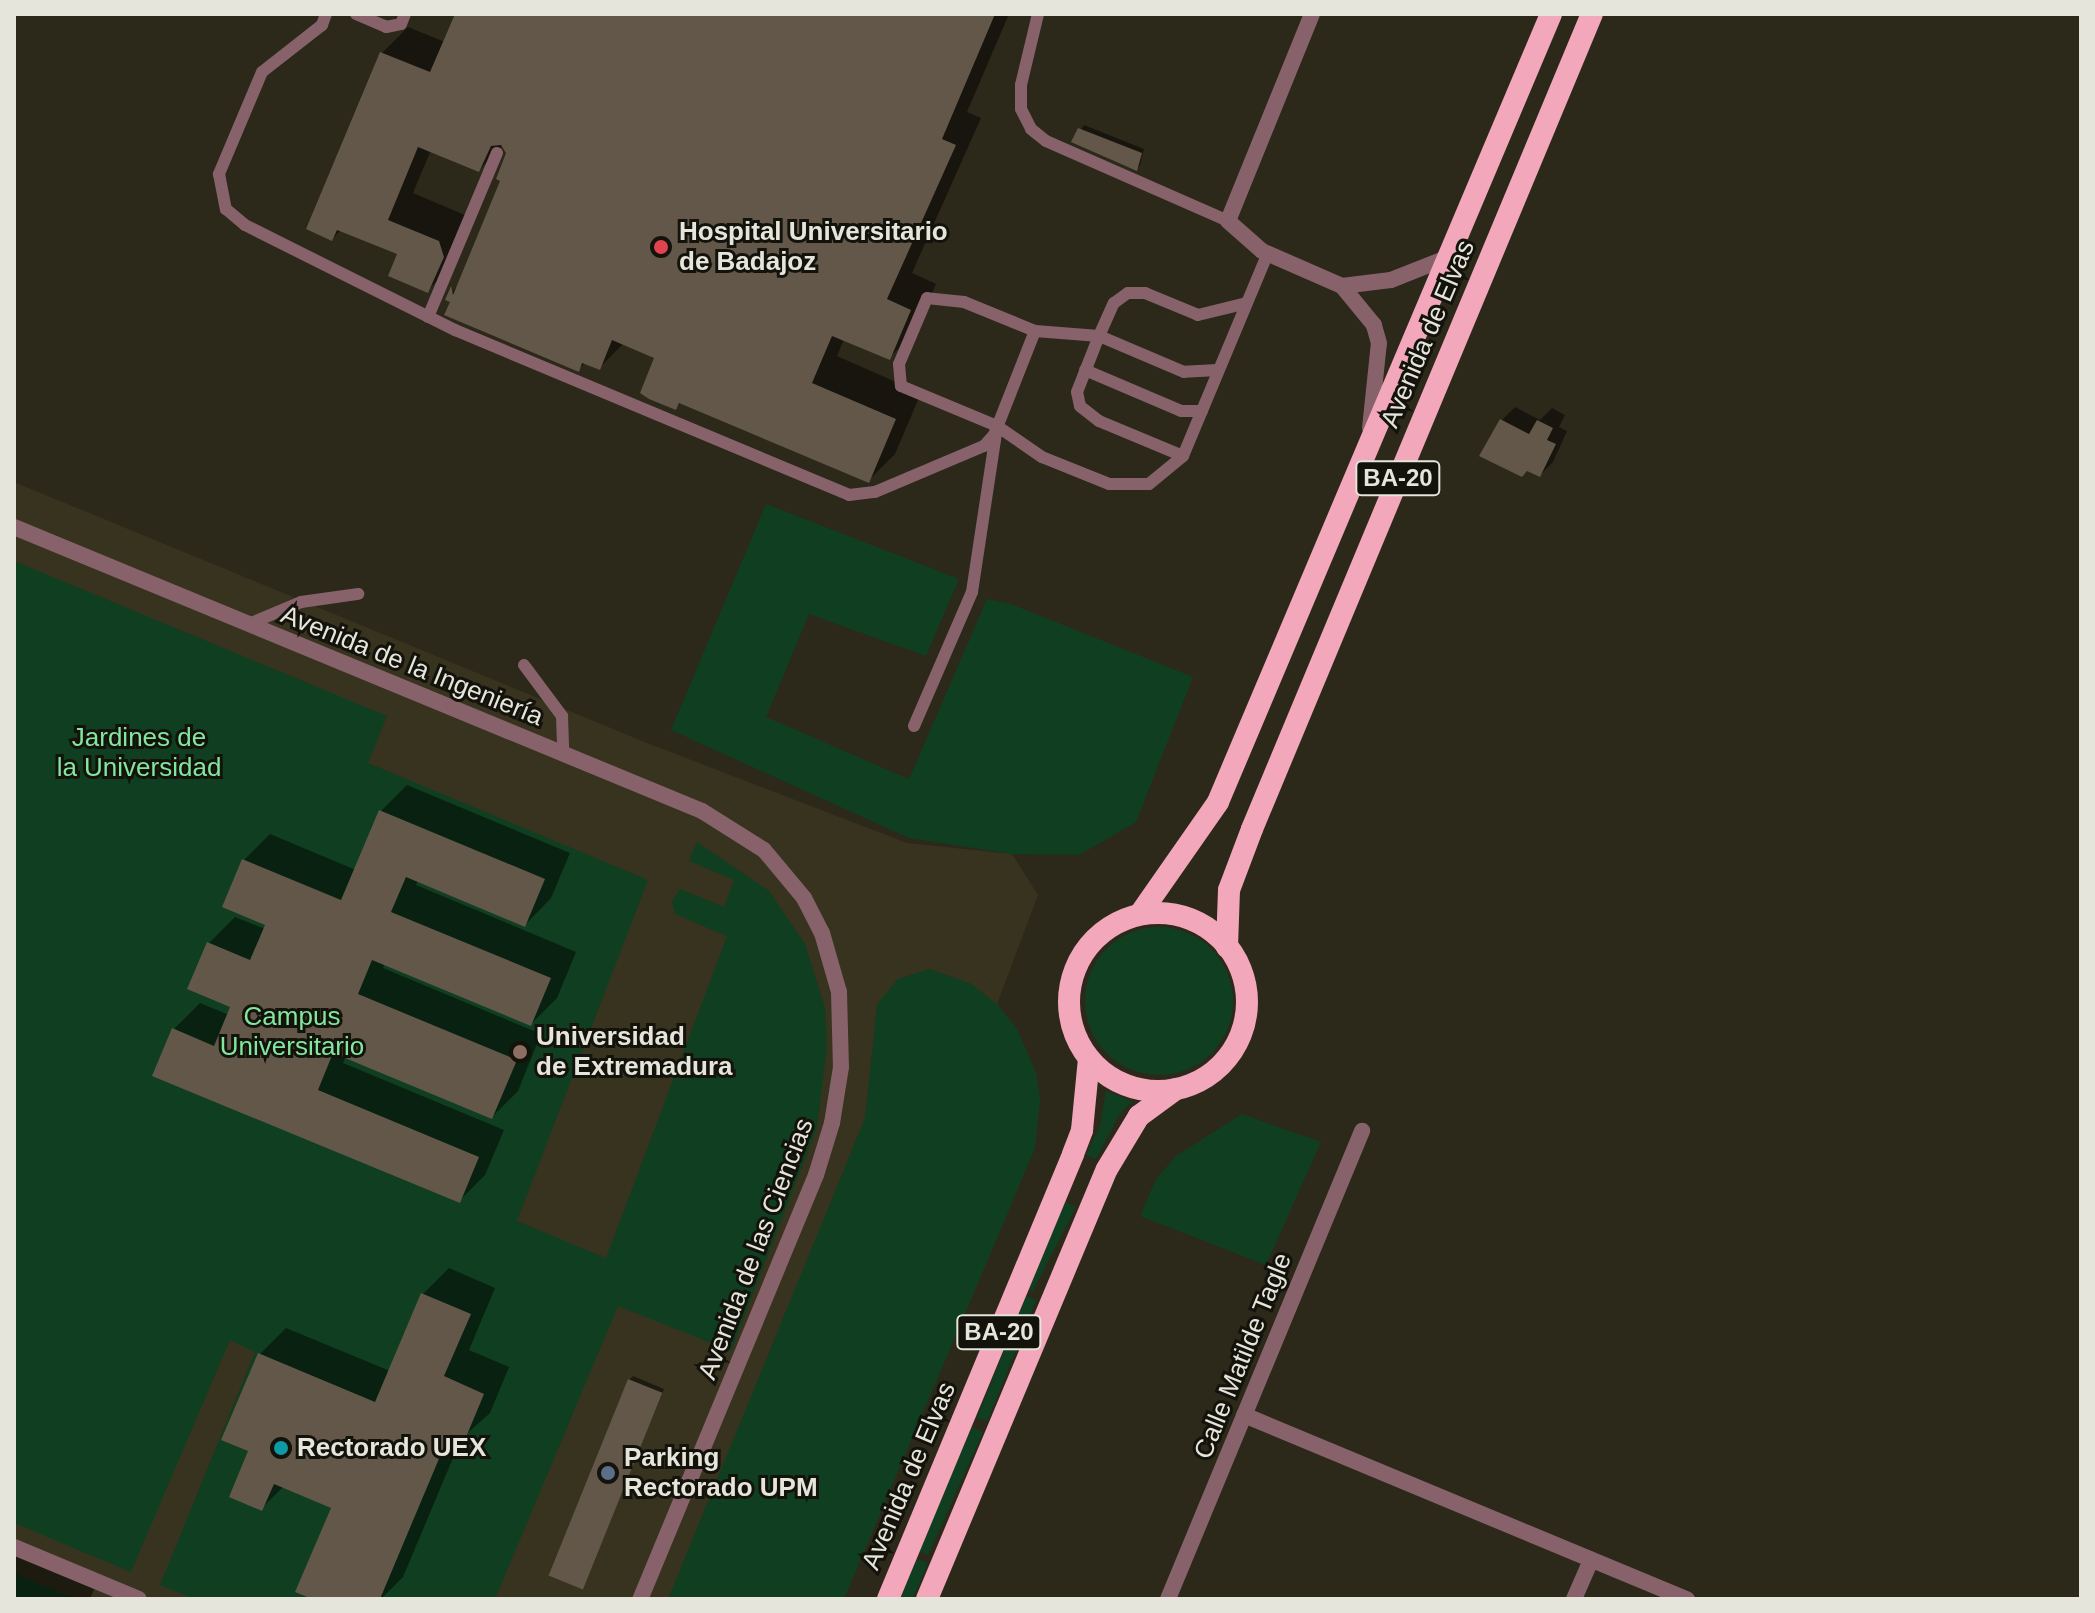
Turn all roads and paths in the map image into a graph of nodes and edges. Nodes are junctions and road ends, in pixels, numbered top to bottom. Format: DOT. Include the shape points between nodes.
graph roads {
  1 [pos="326,14"];
  2 [pos="356,14"];
  3 [pos="405,14"];
  4 [pos="1038,14"];
  5 [pos="1312,14"];
  6 [pos="1551,14"];
  7 [pos="1592,14"];
  8 [pos="497,153"];
  9 [pos="1228,221"];
  10 [pos="1268,253"];
  11 [pos="1449,257"];
  12 [pos="1342,286"];
  13 [pos="1247,303"];
  14 [pos="428,317"];
  15 [pos="1035,331"];
  16 [pos="1099,336"];
  17 [pos="1085,370"];
  18 [pos="1218,370"];
  19 [pos="1202,411"];
  20 [pos="997,426"];
  21 [pos="1368,448"];
  22 [pos="1183,456"];
  23 [pos="14,527"];
  24 [pos="358,594"];
  25 [pos="249,624"];
  26 [pos="524,665"];
  27 [pos="914,726"];
  28 [pos="563,754"];
  29 [pos="782,867"];
  30 [pos="1140,914"];
  31 [pos="1227,947"];
  32 [pos="1089,1059"];
  33 [pos="1176,1089"];
  34 [pos="1362,1131"];
  35 [pos="1244,1415"];
  36 [pos="14,1547"];
  37 [pos="1591,1560"];
  38 [pos="139,1599"];
  39 [pos="640,1599"];
  40 [pos="888,1599"];
  41 [pos="927,1599"];
  42 [pos="1168,1599"];
  43 [pos="1574,1599"];
  44 [pos="1687,1599"];
  1 -- 14 [label="lane" via="322,25 262,72 230,139 219,191 226,209 245,225"];
  2 -- 3 [label="lane" via="386,27 401,24"];
  4 -- 9 [label="lane" via="1021,85 1021,109 1031,129 1046,141"];
  5 -- 9 [label="street"];
  6 -- 11 [label="highway, Avenida de Elvas / BA-20"];
  7 -- 31 [label="highway, Avenida de Elvas / BA-20" via="1252,829 1229,890"];
  8 -- 14 [label="lane"];
  9 -- 10 [label="street"];
  10 -- 12 [label="street"];
  10 -- 13 [label="lane"];
  11 -- 12 [label="street, Avenida de Elvas" via="1391,280"];
  11 -- 21 [label="highway, Avenida de Elvas / BA-20"];
  12 -- 21 [label="street, Avenida de Elvas" via="1374,325 1379,343"];
  13 -- 16 [label="lane" via="1198,315 1145,293 1128,293 1114,303"];
  13 -- 18 [label="lane"];
  14 -- 20 [label="lane" via="849,495 875,492 984,446"];
  15 -- 16 [label="lane"];
  15 -- 20 [label="lane"];
  15 -- 20 [label="lane" via="964,302 927,298 899,364 901,386"];
  16 -- 17 [label="lane"];
  16 -- 18 [label="lane" via="1184,372"];
  17 -- 19 [label="lane" via="1181,411"];
  17 -- 22 [label="lane" via="1077,392 1088,415"];
  18 -- 19 [label="lane"];
  19 -- 22 [label="lane"];
  20 -- 22 [label="lane" via="1042,457 1123,487 1161,478"];
  20 -- 27 [label="lane" via="972,592"];
  21 -- 30 [label="highway, Avenida de Elvas / BA-20" via="1218,802"];
  23 -- 25 [label="street, Avenida de la Ingeniería"];
  24 -- 25 [label="lane" via="301,602"];
  25 -- 28 [label="street, Avenida de la Ingeniería"];
  26 -- 28 [label="lane" via="562,716"];
  28 -- 29 [label="street, Avenida de la Ingeniería" via="723,822"];
  29 -- 39 [label="street, Avenida de las Ciencias" via="822,933 839,992 841,1067 835,1109 816,1175"];
  30 -- 31 [label="highway, BA-20" via="1185,917"];
  30 -- 32 [label="highway, BA-20" via="1102,933 1073,973 1071,1022"];
  31 -- 33 [label="highway, BA-20" via="1243,977 1246,999 1240,1036 1219,1066"];
  32 -- 33 [label="highway, BA-20" via="1127,1086"];
  32 -- 40 [label="highway, Avenida de Elvas / BA-20" via="1082,1130"];
  33 -- 41 [label="highway, BA-20" via="1139,1116 1107,1169"];
  34 -- 35 [label="street, Calle Matilde Tagle"];
  35 -- 37 [label="street"];
  35 -- 42 [label="street, Calle Matilde Tagle"];
  36 -- 38 [label="street"];
  37 -- 43 [label="street"];
  37 -- 44 [label="street"];
}
